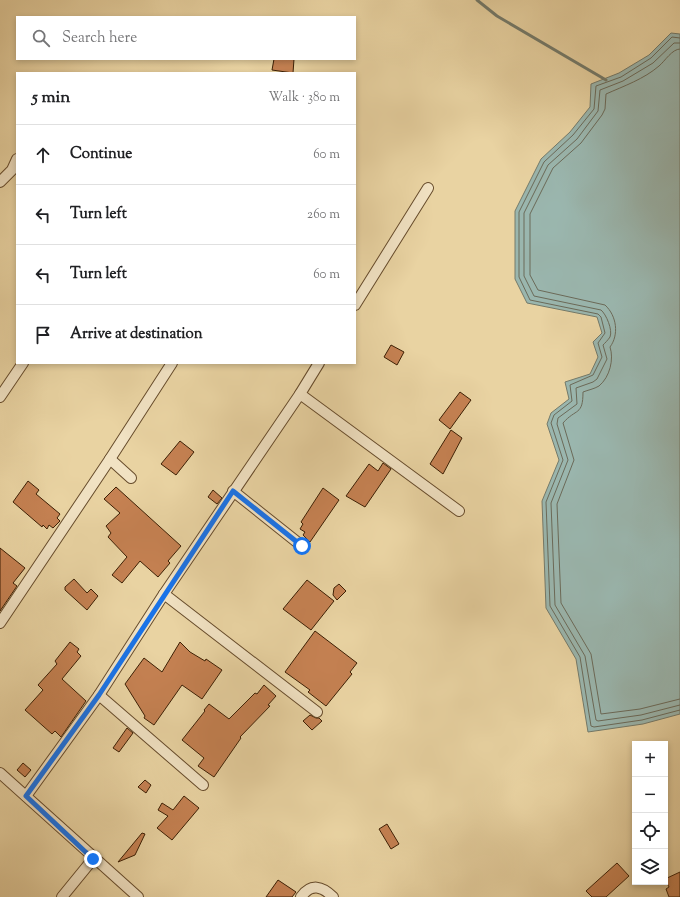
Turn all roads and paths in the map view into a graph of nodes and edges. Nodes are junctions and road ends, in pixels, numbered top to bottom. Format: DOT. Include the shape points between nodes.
graph roads {
  1 [pos="16,161"];
  2 [pos="0,168"];
  3 [pos="1,181"];
  4 [pos="428,188"];
  5 [pos="356,304"];
  6 [pos="22,364"];
  7 [pos="171,364"];
  8 [pos="318,364"];
  9 [pos="300,394"];
  10 [pos="0,397"];
  11 [pos="110,459"];
  12 [pos="131,478"];
  13 [pos="233,491"];
  14 [pos="459,511"];
  15 [pos="302,546"];
  16 [pos="164,594"];
  17 [pos="0,623"];
  18 [pos="99,695"];
  19 [pos="317,712"];
  20 [pos="0,774"];
  21 [pos="204,785"];
  22 [pos="26,796"];
  23 [pos="93,859"];
  24 [pos="62,897"];
  25 [pos="138,897"];
  26 [pos="301,897"];
  27 [pos="333,897"];
  1 -- 3 [label="street" via="12,170"];
  2 -- 3 [label="street"];
  4 -- 5 [label="street"];
  6 -- 10 [label="street"];
  7 -- 11 [label="street"];
  8 -- 9 [label="street"];
  9 -- 13 [label="street"];
  9 -- 14 [label="street"];
  11 -- 12 [label="street"];
  11 -- 17 [label="street"];
  13 -- 15 [label="street"];
  13 -- 16 [label="street"];
  16 -- 18 [label="street"];
  16 -- 19 [label="street"];
  18 -- 21 [label="street"];
  18 -- 22 [label="street"];
  20 -- 22 [label="street"];
  22 -- 23 [label="street"];
  23 -- 24 [label="street"];
  23 -- 25 [label="street"];
  26 -- 27 [label="street" via="306,890 315,887 325,889"];
}
